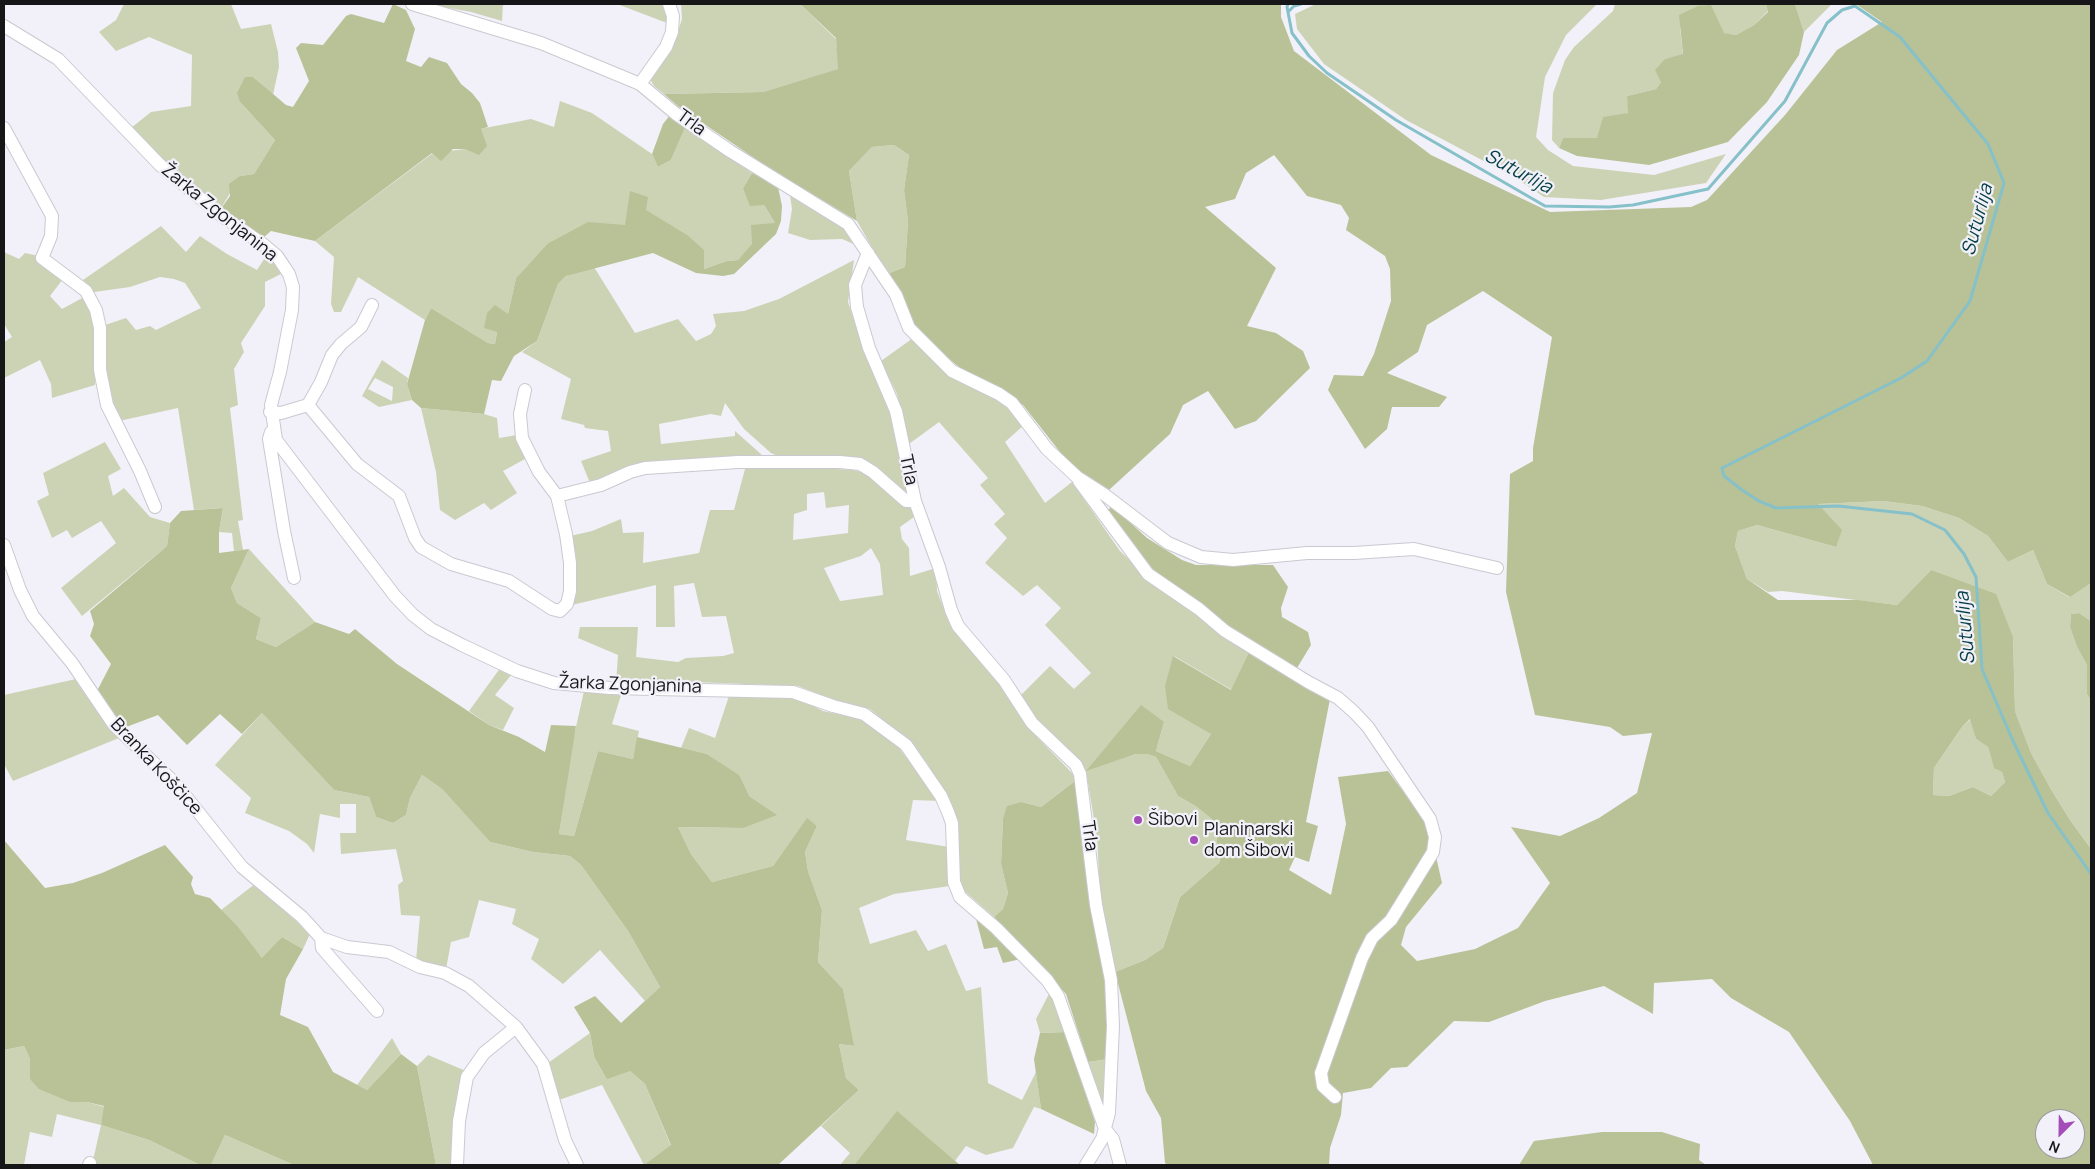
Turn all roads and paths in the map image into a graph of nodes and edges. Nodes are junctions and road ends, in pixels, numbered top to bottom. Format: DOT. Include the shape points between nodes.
graph roads {
  1 [pos="412,4"];
  2 [pos="669,4"];
  3 [pos="4,26"];
  4 [pos="640,84"];
  5 [pos="4,128"];
  6 [pos="868,253"];
  7 [pos="372,305"];
  8 [pos="525,390"];
  9 [pos="308,405"];
  10 [pos="270,412"];
  11 [pos="273,428"];
  12 [pos="1077,476"];
  13 [pos="557,496"];
  14 [pos="915,501"];
  15 [pos="155,507"];
  16 [pos="4,545"];
  17 [pos="1497,568"];
  18 [pos="294,578"];
  19 [pos="322,938"];
  20 [pos="377,1011"];
  21 [pos="516,1026"];
  22 [pos="1336,1097"];
  23 [pos="1105,1128"];
  24 [pos="457,1165"];
  25 [pos="577,1165"];
  26 [pos="1086,1165"];
  27 [pos="1120,1165"];
  1 -- 4 [label="street, Trla" via="541,44"];
  2 -- 4 [label="street" via="673,16 672,32 666,47"];
  3 -- 10 [label="street, Žarka Zgonjanina" via="58,59 160,165 277,256 292,281 294,298"];
  4 -- 6 [label="street, Trla" via="676,114 730,151 848,224"];
  5 -- 15 [label="street" via="52,216 51,236 42,258 86,291 96,310 100,328 100,370 107,405"];
  6 -- 12 [label="street" via="896,296 909,328 952,371 1012,403 1047,449"];
  6 -- 14 [label="street, Trla" via="855,285 857,307 869,348 896,411"];
  7 -- 9 [label="street" via="362,326 332,355"];
  8 -- 13 [label="street" via="520,414 522,438 539,472"];
  9 -- 10 [label="street" via="281,413"];
  9 -- 13 [label="street" via="357,464 399,496 421,547 451,564 509,581 560,611 569,599 570,563"];
  10 -- 11 [label="street, Žarka Zgonjanina"];
  11 -- 18 [label="street" via="269,439"];
  11 -- 23 [label="street, Žarka Zgonjanina" via="284,452 395,596 423,623 462,645 517,671 565,686 793,692 864,714 892,734 912,753 948,812 952,823 954,882 960,897 996,928 1047,980 1058,996"];
  12 -- 17 [label="street" via="1168,543 1201,557 1233,560 1414,549"];
  12 -- 22 [label="street" via="1081,486 1148,574 1200,609 1225,631 1338,698 1354,712 1368,727 1430,820 1435,837 1433,852 1392,920 1372,938 1321,1073 1323,1086"];
  13 -- 14 [label="street" via="601,485 645,468 738,462 831,462 860,464 906,502"];
  14 -- 23 [label="street, Trla" via="958,626 1004,680 1037,729 1076,766 1080,774 1096,905 1111,980 1112,1068"];
  16 -- 19 [label="street, Branka Koščice" via="33,616 72,663 114,725 176,784 242,867"];
  19 -- 20 [label="street, Branka Koščice" via="322,948"];
  19 -- 21 [label="street" via="348,947 390,952 420,967 445,973 475,991"];
  21 -- 24 [label="street" via="484,1053 467,1078 459,1121"];
  21 -- 25 [label="street" via="543,1064 565,1140"];
  23 -- 26 [label="street, Trla"];
  23 -- 27 [label="street, Žarka Zgonjanina" via="1113,1139"];
}
